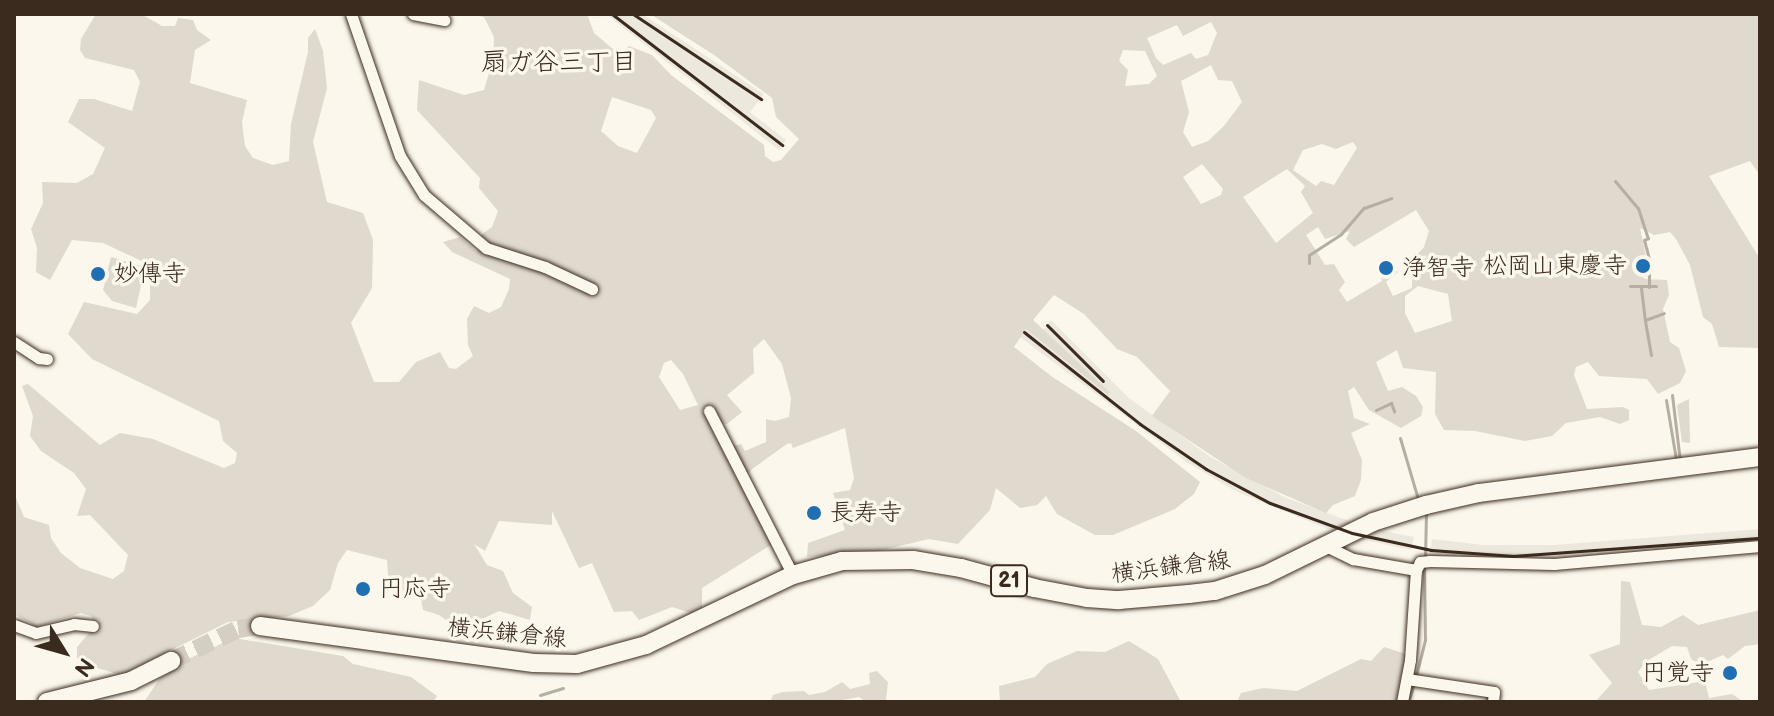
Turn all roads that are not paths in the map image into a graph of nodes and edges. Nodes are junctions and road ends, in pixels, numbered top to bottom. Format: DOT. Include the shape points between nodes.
graph roads {
  1 [pos="351,14"];
  2 [pos="413,14"];
  3 [pos="444,20"];
  4 [pos="592,289"];
  5 [pos="14,342"];
  6 [pos="47,359"];
  7 [pos="709,411"];
  8 [pos="1760,457"];
  9 [pos="1760,546"];
  10 [pos="1328,547"];
  11 [pos="1422,564"];
  12 [pos="793,575"];
  13 [pos="14,625"];
  14 [pos="93,626"];
  15 [pos="260,626"];
  16 [pos="171,661"];
  17 [pos="1413,680"];
  18 [pos="47,702"];
  19 [pos="1402,702"];
  20 [pos="1493,702"];
  1 -- 4 [label="street" via="400,156 424,195 486,248"];
  2 -- 3 [label="street"];
  5 -- 6 [label="street"];
  7 -- 12 [label="street"];
  8 -- 10 [label="main road, 横浜鎌倉線 / 21" via="1479,493 1373,522"];
  9 -- 11 [label="street" via="1539,564"];
  10 -- 11 [label="street" via="1353,559"];
  10 -- 12 [label="main road, 横浜鎌倉線 / 21" via="1215,591 1119,600 1034,588 913,560 842,561"];
  11 -- 17 [label="street"];
  12 -- 15 [label="main road, 横浜鎌倉線 / 21" via="658,640 577,664 534,663"];
  13 -- 14 [label="street" via="36,633 74,624"];
  16 -- 18 [label="main road" via="131,681"];
  17 -- 19 [label="street"];
  17 -- 20 [label="street" via="1494,692"];
}
